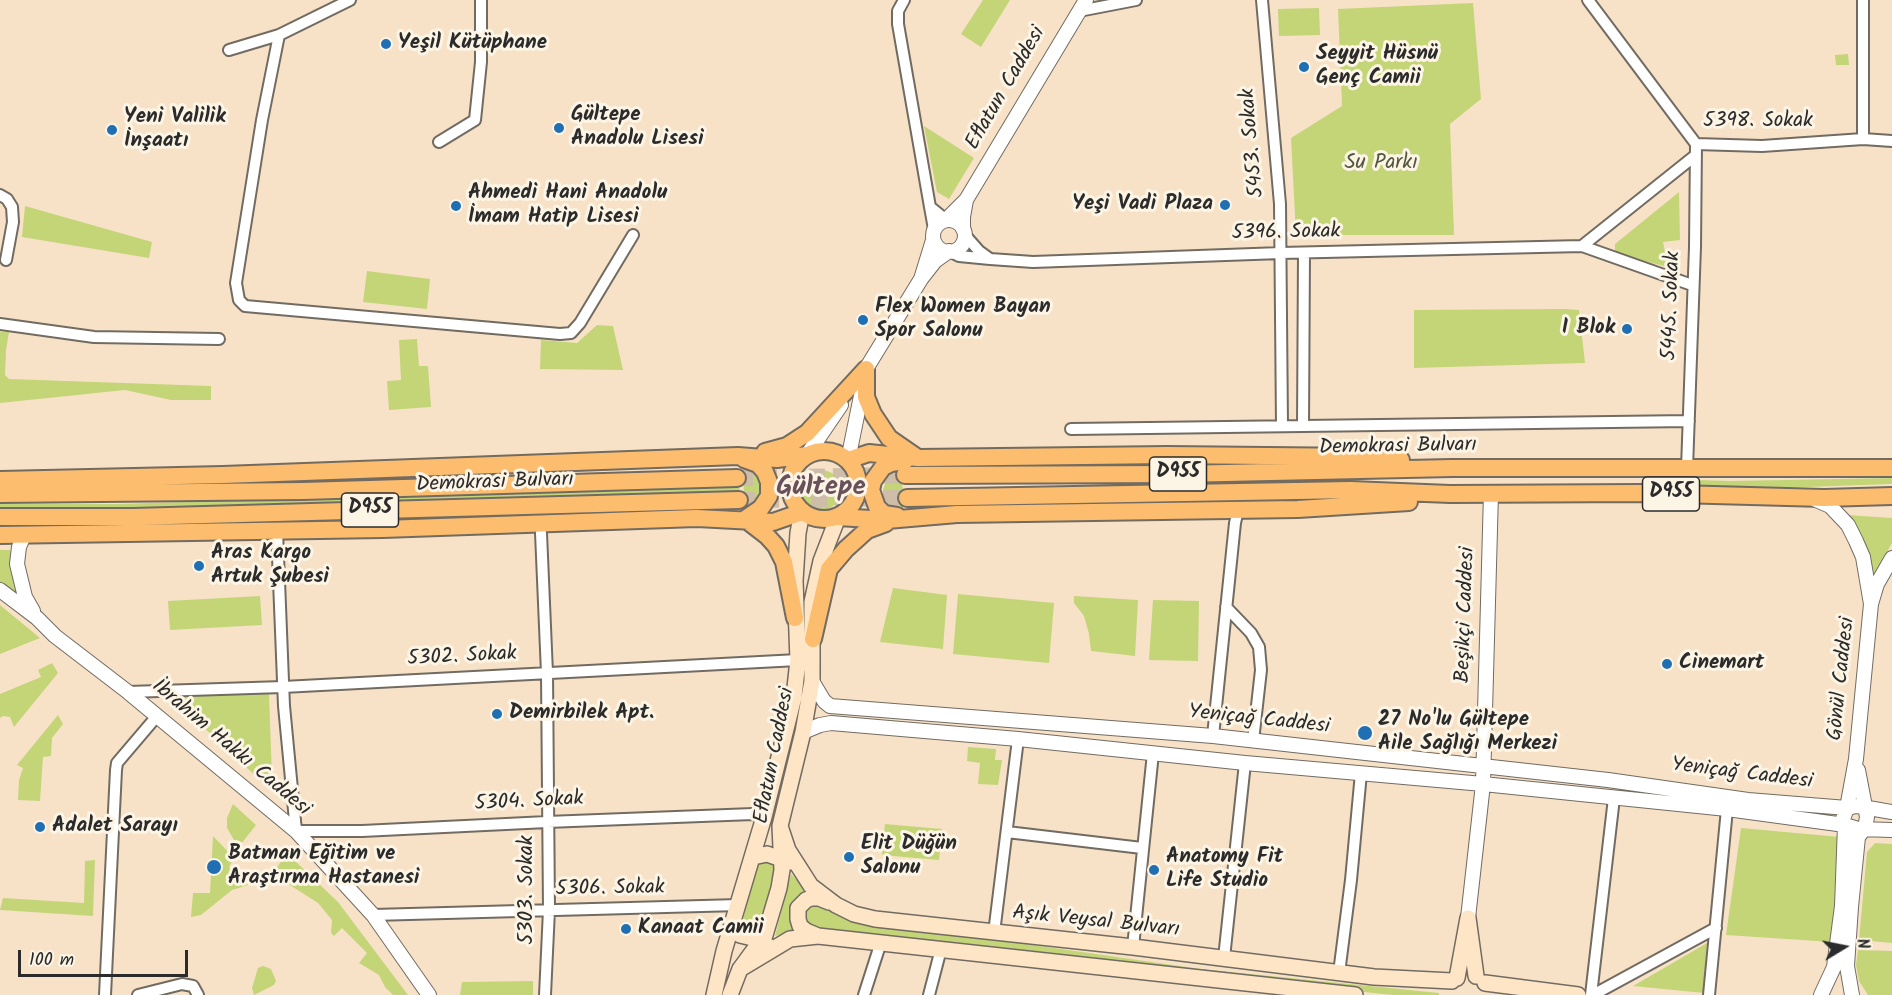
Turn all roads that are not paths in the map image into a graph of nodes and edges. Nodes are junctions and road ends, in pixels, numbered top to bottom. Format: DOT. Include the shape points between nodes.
graph roads {
  1 [pos="350,0"];
  2 [pos="481,0"];
  3 [pos="903,0"];
  4 [pos="1136,0"];
  5 [pos="1262,0"];
  6 [pos="1588,0"];
  7 [pos="1863,0"];
  8 [pos="1117,1"];
  9 [pos="1082,6"];
  10 [pos="279,35"];
  11 [pos="229,50"];
  12 [pos="1863,139"];
  13 [pos="1892,141"];
  14 [pos="439,142"];
  15 [pos="1696,150"];
  16 [pos="0,195"];
  17 [pos="966,200"];
  18 [pos="930,207"];
  19 [pos="946,220"];
  20 [pos="964,232"];
  21 [pos="633,235"];
  22 [pos="934,235"];
  23 [pos="1582,246"];
  24 [pos="949,251"];
  25 [pos="1281,253"];
  26 [pos="1304,253"];
  27 [pos="990,259"];
  28 [pos="6,260"];
  29 [pos="921,279"];
  30 [pos="1692,285"];
  31 [pos="0,324"];
  32 [pos="219,339"];
  33 [pos="866,369"];
  34 [pos="1689,421"];
  35 [pos="1282,426"];
  36 [pos="1304,426"];
  37 [pos="1071,429"];
  38 [pos="807,455"];
  39 [pos="738,456"];
  40 [pos="918,458"];
  41 [pos="848,460"];
  42 [pos="1452,468"];
  43 [pos="1687,468"];
  44 [pos="1892,468"];
  45 [pos="905,475"];
  46 [pos="737,478"];
  47 [pos="0,480"];
  48 [pos="1491,493"];
  49 [pos="0,494"];
  50 [pos="1450,494"];
  51 [pos="1892,496"];
  52 [pos="906,498"];
  53 [pos="1811,498"];
  54 [pos="739,500"];
  55 [pos="1238,510"];
  56 [pos="802,512"];
  57 [pos="838,517"];
  58 [pos="0,518"];
  59 [pos="745,519"];
  60 [pos="910,519"];
  61 [pos="277,531"];
  62 [pos="541,533"];
  63 [pos="0,535"];
  64 [pos="24,535"];
  65 [pos="1892,558"];
  66 [pos="0,590"];
  67 [pos="1871,604"];
  68 [pos="1226,607"];
  69 [pos="37,618"];
  70 [pos="795,618"];
  71 [pos="813,639"];
  72 [pos="798,660"];
  73 [pos="547,673"];
  74 [pos="812,681"];
  75 [pos="283,687"];
  76 [pos="128,692"];
  77 [pos="157,716"];
  78 [pos="803,732"];
  79 [pos="1213,736"];
  80 [pos="1018,739"];
  81 [pos="1253,741"];
  82 [pos="1153,753"];
  83 [pos="1856,759"];
  84 [pos="1245,763"];
  85 [pos="1484,765"];
  86 [pos="1361,773"];
  87 [pos="1483,784"];
  88 [pos="1614,798"];
  89 [pos="1847,808"];
  90 [pos="1864,808"];
  91 [pos="1727,809"];
  92 [pos="1892,812"];
  93 [pos="764,817"];
  94 [pos="547,822"];
  95 [pos="1845,825"];
  96 [pos="780,826"];
  97 [pos="1865,828"];
  98 [pos="1892,830"];
  99 [pos="296,831"];
  100 [pos="1007,832"];
  101 [pos="1142,848"];
  102 [pos="753,857"];
  103 [pos="782,858"];
  104 [pos="798,866"];
  105 [pos="832,903"];
  106 [pos="739,905"];
  107 [pos="549,910"];
  108 [pos="374,915"];
  109 [pos="1468,918"];
  110 [pos="734,922"];
  111 [pos="1716,928"];
  112 [pos="994,933"];
  113 [pos="818,936"];
  114 [pos="881,942"];
  115 [pos="766,945"];
  116 [pos="1133,947"];
  117 [pos="941,949"];
  118 [pos="1224,958"];
  119 [pos="1339,973"];
  120 [pos="1452,985"];
  121 [pos="1484,985"];
  122 [pos="105,995"];
  123 [pos="138,995"];
  124 [pos="198,995"];
  125 [pos="429,995"];
  126 [pos="545,995"];
  127 [pos="714,995"];
  128 [pos="730,995"];
  129 [pos="864,995"];
  130 [pos="929,995"];
  131 [pos="1355,995"];
  132 [pos="1578,995"];
  133 [pos="1592,995"];
  134 [pos="1709,995"];
  135 [pos="1821,995"];
  136 [pos="1852,995"];
  1 -- 10 [label="street"];
  2 -- 14 [label="street" via="476,120"];
  3 -- 18 [label="street" via="898,24"];
  4 -- 8 [label="street"];
  5 -- 25 [label="street, 5453. Sokak"];
  6 -- 15 [label="street, 5398. Sokak"];
  7 -- 12 [label="street"];
  8 -- 9 [label="street"];
  9 -- 17 [label="street, Eflatun Caddesi"];
  10 -- 11 [label="street"];
  10 -- 21 [label="street" via="236,283 239,300 246,306 571,333"];
  12 -- 13 [label="street, 5398. Sokak"];
  12 -- 15 [label="street, 5398. Sokak"];
  15 -- 23 [label="street"];
  15 -- 30 [label="street, 5445. Sokak"];
  16 -- 28 [label="street" via="12,207"];
  17 -- 19 [label="street"];
  17 -- 20 [label="street"];
  18 -- 19 [label="street"];
  18 -- 22 [label="street"];
  19 -- 20 [label="street" via="956,222"];
  19 -- 22 [label="street" via="937,225"];
  20 -- 24 [label="street" via="958,248"];
  20 -- 27 [label="street"];
  22 -- 24 [label="street" via="939,248"];
  22 -- 29 [label="street"];
  23 -- 26 [label="street, 5396. Sokak"];
  23 -- 30 [label="street"];
  24 -- 27 [label="street, 5396. Sokak"];
  24 -- 29 [label="street"];
  25 -- 26 [label="street, 5396. Sokak"];
  25 -- 27 [label="street, 5396. Sokak" via="1033,262"];
  25 -- 35 [label="street, 5453. Sokak"];
  26 -- 36 [label="street"];
  29 -- 33 [label="street"];
  30 -- 34 [label="street, 5445. Sokak"];
  31 -- 32 [label="street" via="94,337"];
  33 -- 38 [label="street"];
  33 -- 39 [label="highway" via="807,433 776,450"];
  33 -- 40 [label="highway" via="866,397 873,414 889,438"];
  33 -- 41 [label="street"];
  34 -- 36 [label="street"];
  34 -- 43 [label="street, 5445. Sokak"];
  35 -- 36 [label="street"];
  35 -- 37 [label="street"];
  38 -- 39 [label="highway" via="777,459"];
  38 -- 41 [label="highway" via="824,451"];
  38 -- 56 [label="highway" via="790,478 791,496"];
  39 -- 47 [label="highway"];
  39 -- 59 [label="highway" via="758,464 768,482 767,499"];
  40 -- 41 [label="highway" via="869,453"];
  40 -- 42 [label="highway" via="1367,457"];
  40 -- 60 [label="highway" via="883,467 871,490 877,507 884,513"];
  41 -- 57 [label="highway" via="856,471 859,489 852,506"];
  42 -- 43 [label="highway, Demokrasi Bulvarı / D955"];
  42 -- 45 [label="highway, Demokrasi Bulvarı / D955"];
  43 -- 44 [label="highway, Demokrasi Bulvarı / D955"];
  46 -- 49 [label="highway, Demokrasi Bulvarı / D955" via="303,491"];
  48 -- 50 [label="highway, Demokrasi Bulvarı / D955"];
  48 -- 53 [label="highway, Demokrasi Bulvarı / D955"];
  48 -- 85 [label="street, Beşikçi Caddesi"];
  50 -- 52 [label="highway, Demokrasi Bulvarı / D955" via="1351,490"];
  50 -- 55 [label="highway" via="1418,501"];
  51 -- 53 [label="highway, Demokrasi Bulvarı / D955"];
  53 -- 67 [label="street" via="1830,506 1848,525 1863,557"];
  54 -- 58 [label="highway, Demokrasi Bulvarı / D955"];
  55 -- 60 [label="highway" via="957,514"];
  55 -- 68 [label="street"];
  56 -- 57 [label="highway" via="823,520"];
  56 -- 59 [label="highway" via="773,522"];
  56 -- 70 [label="main road, Eflatun Caddesi"];
  57 -- 60 [label="highway"];
  57 -- 71 [label="main road, Eflatun Caddesi" via="821,561 812,602"];
  59 -- 61 [label="highway"];
  59 -- 70 [label="highway" via="776,546 784,562"];
  60 -- 71 [label="highway" via="867,530 829,569"];
  61 -- 64 [label="highway"];
  61 -- 75 [label="street"];
  62 -- 73 [label="street, 5303. Sokak"];
  63 -- 64 [label="highway"];
  64 -- 69 [label="street" via="17,564 25,597"];
  65 -- 67 [label="street"];
  66 -- 69 [label="street, İbrahim Hakkı Caddesi"];
  67 -- 83 [label="street, Gönül Caddesi"];
  68 -- 79 [label="street"];
  68 -- 81 [label="street" via="1259,647 1261,670"];
  69 -- 76 [label="street, İbrahim Hakkı Caddesi"];
  70 -- 72 [label="main road, Eflatun Caddesi"];
  71 -- 74 [label="main road, Eflatun Caddesi"];
  72 -- 73 [label="street, 5302. Sokak"];
  72 -- 93 [label="main road, Eflatun Caddesi" via="794,697"];
  73 -- 75 [label="street, 5302. Sokak"];
  73 -- 94 [label="street, 5303. Sokak"];
  74 -- 78 [label="main road, Eflatun Caddesi"];
  74 -- 79 [label="street, Yeniçağ Caddesi" via="830,706"];
  75 -- 76 [label="street, 5302. Sokak"];
  75 -- 99 [label="street"];
  76 -- 77 [label="street, İbrahim Hakkı Caddesi"];
  77 -- 99 [label="street, İbrahim Hakkı Caddesi"];
  77 -- 122 [label="street" via="117,763"];
  78 -- 80 [label="street, Yeniçağ Caddesi" via="831,723"];
  78 -- 96 [label="main road, Eflatun Caddesi"];
  79 -- 81 [label="street, Yeniçağ Caddesi"];
  80 -- 82 [label="street, Yeniçağ Caddesi"];
  80 -- 100 [label="street"];
  81 -- 85 [label="street, Yeniçağ Caddesi"];
  82 -- 84 [label="street, Yeniçağ Caddesi"];
  82 -- 101 [label="street"];
  83 -- 89 [label="street, Gönül Caddesi"];
  83 -- 90 [label="street, Gönül Caddesi"];
  84 -- 86 [label="street, Yeniçağ Caddesi"];
  84 -- 118 [label="street"];
  85 -- 87 [label="street, Beşikçi Caddesi"];
  85 -- 89 [label="street, Yeniçağ Caddesi" via="1748,800"];
  86 -- 87 [label="street, Yeniçağ Caddesi"];
  86 -- 119 [label="street"];
  87 -- 88 [label="street, Yeniçağ Caddesi"];
  87 -- 109 [label="street, Beşikçi Caddesi"];
  88 -- 91 [label="street, Yeniçağ Caddesi"];
  88 -- 133 [label="street"];
  89 -- 90 [label="street, Yeniçağ Caddesi"];
  89 -- 95 [label="street, Gönül Caddesi"];
  90 -- 92 [label="street, Yeniçağ Caddesi"];
  90 -- 97 [label="street, Gönül Caddesi"];
  91 -- 95 [label="street, Yeniçağ Caddesi"];
  91 -- 111 [label="street"];
  93 -- 94 [label="street, 5304. Sokak" via="753,814"];
  93 -- 102 [label="main road, Eflatun Caddesi"];
  94 -- 99 [label="street, 5304. Sokak"];
  94 -- 107 [label="street, 5303. Sokak"];
  95 -- 97 [label="street, Yeniçağ Caddesi"];
  95 -- 135 [label="street, Gönül Caddesi" via="1836,954"];
  96 -- 103 [label="main road, Eflatun Caddesi"];
  96 -- 104 [label="main road, Aşık Veysal Bulvarı"];
  97 -- 98 [label="street, Yeniçağ Caddesi"];
  97 -- 136 [label="street, Gönül Caddesi" via="1858,837 1851,907 1847,966"];
  99 -- 108 [label="street, İbrahim Hakkı Caddesi"];
  100 -- 101 [label="street"];
  100 -- 112 [label="street"];
  101 -- 116 [label="street"];
  102 -- 103 [label="main road" via="767,854"];
  102 -- 106 [label="main road, Eflatun Caddesi"];
  103 -- 104 [label="main road"];
  103 -- 115 [label="main road, Eflatun Caddesi"];
  104 -- 105 [label="main road, Aşık Veysal Bulvarı" via="811,886"];
  105 -- 112 [label="main road, Aşık Veysal Bulvarı" via="875,919"];
  105 -- 113 [label="main road" via="811,898 798,908 800,926"];
  106 -- 107 [label="street, 5306. Sokak"];
  106 -- 110 [label="main road, Eflatun Caddesi"];
  107 -- 108 [label="street, 5306. Sokak"];
  107 -- 126 [label="street, 5303. Sokak"];
  108 -- 125 [label="street, İbrahim Hakkı Caddesi"];
  109 -- 120 [label="main road, Beşikçi Caddesi"];
  109 -- 121 [label="main road, Beşikçi Caddesi"];
  110 -- 115 [label="main road" via="740,935"];
  110 -- 127 [label="main road, Eflatun Caddesi"];
  111 -- 133 [label="street"];
  111 -- 134 [label="street"];
  112 -- 116 [label="main road, Aşık Veysal Bulvarı"];
  113 -- 114 [label="main road, Aşık Veysal Bulvarı"];
  113 -- 115 [label="main road, Aşık Veysal Bulvarı"];
  114 -- 117 [label="main road, Aşık Veysal Bulvarı"];
  114 -- 129 [label="street"];
  115 -- 128 [label="main road, Aşık Veysal Bulvarı" via="740,969"];
  116 -- 118 [label="main road, Aşık Veysal Bulvarı"];
  117 -- 130 [label="street"];
  117 -- 131 [label="main road, Aşık Veysal Bulvarı"];
  118 -- 119 [label="main road, Aşık Veysal Bulvarı"];
  119 -- 120 [label="main road, Aşık Veysal Bulvarı"];
  120 -- 121 [label="main road, Aşık Veysal Bulvarı" via="1469,975"];
  121 -- 132 [label="main road, Aşık Veysal Bulvarı"];
  123 -- 124 [label="street" via="182,984 193,986"];
}
